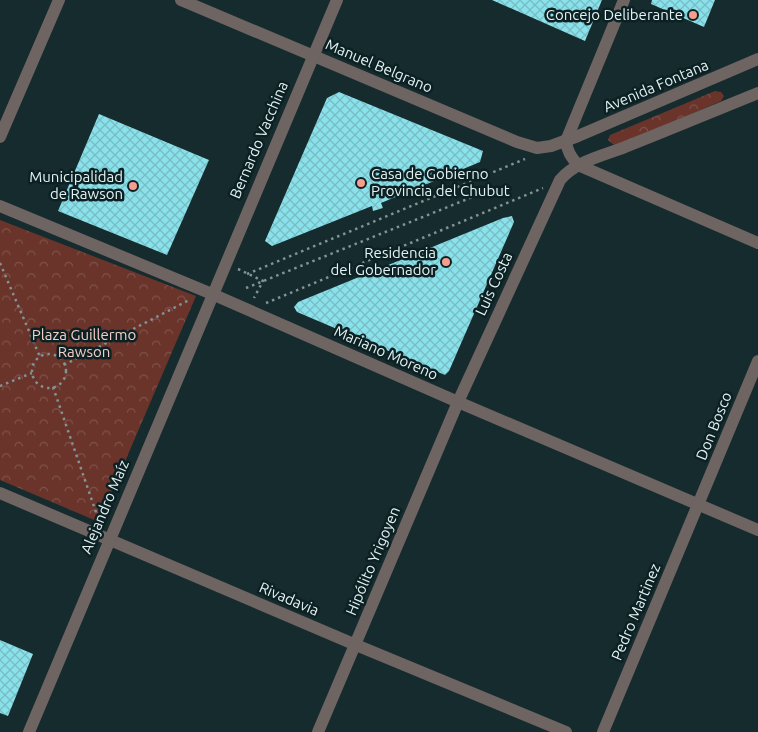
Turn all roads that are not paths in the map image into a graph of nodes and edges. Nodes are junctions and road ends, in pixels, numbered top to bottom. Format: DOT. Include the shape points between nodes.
graph roads {
  1 [pos="59,0"];
  2 [pos="181,0"];
  3 [pos="337,0"];
  4 [pos="624,0"];
  5 [pos="313,56"];
  6 [pos="758,59"];
  7 [pos="758,93"];
  8 [pos="0,137"];
  9 [pos="566,141"];
  10 [pos="574,161"];
  11 [pos="0,206"];
  12 [pos="758,243"];
  13 [pos="212,294"];
  14 [pos="758,361"];
  15 [pos="458,402"];
  16 [pos="0,493"];
  17 [pos="699,504"];
  18 [pos="758,530"];
  19 [pos="109,540"];
  20 [pos="356,645"];
  21 [pos="29,732"];
  22 [pos="318,732"];
  23 [pos="566,732"];
  24 [pos="603,732"];
  1 -- 8 [label="street"];
  2 -- 5 [label="street, Manuel Belgrano"];
  3 -- 5 [label="street, Bernardo Vacchina"];
  4 -- 9 [label="street"];
  5 -- 9 [label="street, Manuel Belgrano" via="517,142 537,148"];
  5 -- 13 [label="street, Bernardo Vacchina"];
  6 -- 9 [label="street, Avenida Fontana"];
  7 -- 10 [label="street" via="621,149"];
  9 -- 10 [label="street"];
  10 -- 12 [label="street"];
  10 -- 15 [label="street, Luis Costa" via="560,180"];
  11 -- 13 [label="street, Mariano Moreno"];
  13 -- 15 [label="street, Mariano Moreno"];
  13 -- 19 [label="street, Alejandro Maíz"];
  14 -- 17 [label="street, Don Bosco"];
  15 -- 17 [label="street, Mariano Moreno"];
  15 -- 20 [label="street, Hipólito Yrigoyen"];
  16 -- 19 [label="street, Rivadavia"];
  17 -- 18 [label="street, Mariano Moreno"];
  17 -- 24 [label="street, Pedro Martinez"];
  19 -- 20 [label="street, Rivadavia"];
  19 -- 21 [label="street, Alejandro Maíz"];
  20 -- 22 [label="street, Hipólito Yrigoyen"];
  20 -- 23 [label="street, Rivadavia"];
}
